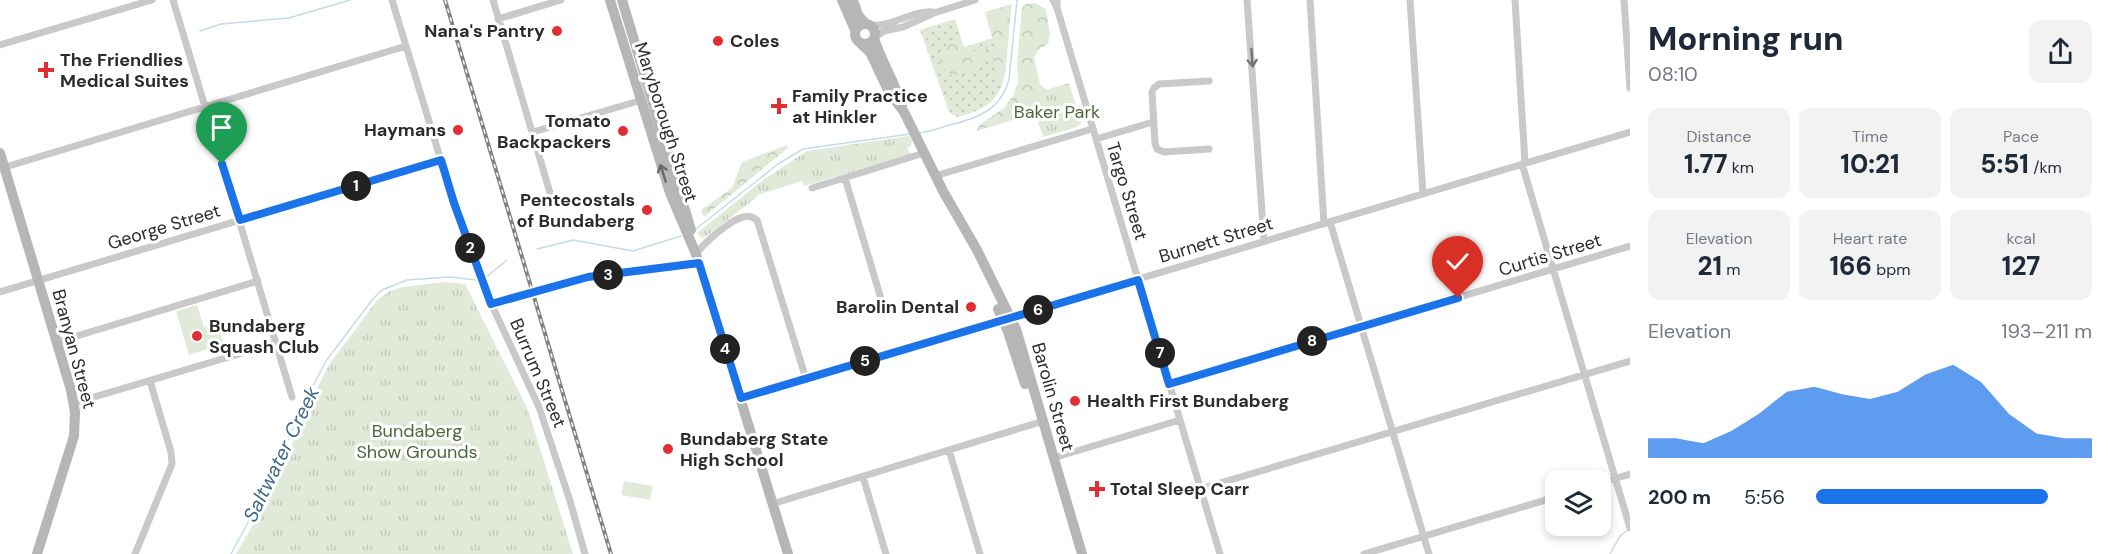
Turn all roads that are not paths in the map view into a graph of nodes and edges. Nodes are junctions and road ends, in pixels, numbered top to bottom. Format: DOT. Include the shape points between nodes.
graph roads {
  1 [pos="152,0"];
  2 [pos="174,0"];
  3 [pos="392,0"];
  4 [pos="493,0"];
  5 [pos="561,0"];
  6 [pos="610,0"];
  7 [pos="622,0"];
  8 [pos="842,0"];
  9 [pos="853,0"];
  10 [pos="975,0"];
  11 [pos="1247,0"];
  12 [pos="1310,0"];
  13 [pos="1410,0"];
  14 [pos="1515,0"];
  15 [pos="1624,0"];
  16 [pos="1055,3"];
  17 [pos="934,13"];
  18 [pos="498,19"];
  19 [pos="867,24"];
  20 [pos="855,30"];
  21 [pos="874,37"];
  22 [pos="861,44"];
  23 [pos="0,45"];
  24 [pos="406,46"];
  25 [pos="1209,81"];
  26 [pos="1630,88"];
  27 [pos="646,99"];
  28 [pos="205,107"];
  29 [pos="904,112"];
  30 [pos="1153,122"];
  31 [pos="1092,129"];
  32 [pos="532,132"];
  33 [pos="1630,132"];
  34 [pos="1096,139"];
  35 [pos="922,149"];
  36 [pos="1209,150"];
  37 [pos="0,153"];
  38 [pos="441,160"];
  39 [pos="1523,164"];
  40 [pos="2,169"];
  41 [pos="935,176"];
  42 [pos="845,178"];
  43 [pos="812,188"];
  44 [pos="1423,194"];
  45 [pos="553,203"];
  46 [pos="240,220"];
  47 [pos="1327,223"];
  48 [pos="1264,241"];
  49 [pos="1630,246"];
  50 [pos="697,256"];
  51 [pos="1553,270"];
  52 [pos="1138,280"];
  53 [pos="38,281"];
  54 [pos="258,281"];
  55 [pos="0,292"];
  56 [pos="882,302"];
  57 [pos="491,304"];
  58 [pos="1007,319"];
  59 [pos="1361,326"];
  60 [pos="57,342"];
  61 [pos="276,343"];
  62 [pos="1630,361"];
  63 [pos="1584,374"];
  64 [pos="806,379"];
  65 [pos="150,381"];
  66 [pos="1169,384"];
  67 [pos="292,397"];
  68 [pos="741,398"];
  69 [pos="74,403"];
  70 [pos="1180,420"];
  71 [pos="1038,423"];
  72 [pos="1392,432"];
  73 [pos="949,450"];
  74 [pos="1053,458"];
  75 [pos="1630,474"];
  76 [pos="863,477"];
  77 [pos="1615,479"];
  78 [pos="1611,480"];
  79 [pos="1200,489"];
  80 [pos="1545,500"];
  81 [pos="772,504"];
  82 [pos="1629,526"];
  83 [pos="1424,536"];
  84 [pos="37,554"];
  85 [pos="135,554"];
  86 [pos="585,554"];
  87 [pos="788,554"];
  88 [pos="886,554"];
  89 [pos="980,554"];
  90 [pos="1076,554"];
  91 [pos="1082,554"];
  92 [pos="1220,554"];
  93 [pos="1364,554"];
  94 [pos="1429,554"];
  1 -- 23 [label="street"];
  2 -- 28 [label="street"];
  3 -- 24 [label="street, Burrum Street"];
  4 -- 18 [label="street"];
  5 -- 18 [label="street"];
  6 -- 27 [label="street, Maryborough Street"];
  7 -- 27 [label="street, Maryborough Street"];
  8 -- 20 [label="street"];
  9 -- 19 [label="street" via="858,15"];
  10 -- 17 [label="street"];
  11 -- 48 [label="street, one-way"];
  12 -- 47 [label="street"];
  13 -- 44 [label="street"];
  14 -- 39 [label="street"];
  15 -- 26 [label="street"];
  16 -- 31 [label="street, Targo Street"];
  17 -- 19 [label="street"];
  17 -- 21 [label="street"];
  18 -- 32 [label="street"];
  19 -- 20 [label="street"];
  19 -- 21 [label="street" via="875,31"];
  20 -- 22 [label="street" via="855,39"];
  21 -- 22 [label="street"];
  21 -- 29 [label="street, Barolin Street"];
  22 -- 29 [label="street, Barolin Street" via="870,52 889,92"];
  24 -- 28 [label="street"];
  24 -- 38 [label="street, Burrum Street"];
  25 -- 30 [label="street" via="1156,86 1152,92"];
  27 -- 32 [label="street"];
  27 -- 50 [label="street, Maryborough Street" via="670,193"];
  28 -- 40 [label="street"];
  28 -- 46 [label="street"];
  29 -- 35 [label="street, Barolin Street"];
  30 -- 34 [label="street"];
  30 -- 36 [label="street" via="1158,151"];
  31 -- 34 [label="street, Targo Street"];
  31 -- 41 [label="street"];
  32 -- 45 [label="street"];
  33 -- 39 [label="street, Burnett Street"];
  34 -- 52 [label="street, Targo Street"];
  35 -- 41 [label="street, Barolin Street"];
  35 -- 42 [label="street"];
  37 -- 40 [label="street, Branyan Street"];
  38 -- 46 [label="street, George Street"];
  38 -- 57 [label="street, Burrum Street"];
  39 -- 44 [label="street, Burnett Street"];
  39 -- 51 [label="street"];
  40 -- 53 [label="street, Branyan Street"];
  41 -- 58 [label="street, Barolin Street"];
  42 -- 43 [label="street"];
  42 -- 56 [label="street"];
  44 -- 47 [label="street, Burnett Street"];
  46 -- 53 [label="street, George Street"];
  46 -- 54 [label="street"];
  47 -- 48 [label="street, Burnett Street"];
  47 -- 59 [label="street"];
  48 -- 52 [label="street, Burnett Street"];
  49 -- 51 [label="street, Curtis Street"];
  50 -- 57 [label="street" via="588,277"];
  50 -- 64 [label="street" via="705,242 741,217 757,220"];
  50 -- 68 [label="street, Maryborough Street"];
  51 -- 59 [label="street, Curtis Street"];
  51 -- 63 [label="street"];
  52 -- 58 [label="street, Burnett Street"];
  52 -- 66 [label="street, Targo Street"];
  53 -- 55 [label="street, George Street"];
  53 -- 60 [label="street, Branyan Street"];
  54 -- 60 [label="street"];
  54 -- 61 [label="street"];
  57 -- 86 [label="street, Burrum Street" via="539,407"];
  58 -- 64 [label="street, Burnett Street"];
  58 -- 71 [label="street, Barolin Street"];
  58 -- 74 [label="street, Barolin Street" via="1029,371"];
  59 -- 66 [label="street, Curtis Street"];
  59 -- 72 [label="street"];
  60 -- 69 [label="street, Branyan Street"];
  61 -- 65 [label="street"];
  61 -- 67 [label="street"];
  62 -- 63 [label="street"];
  63 -- 72 [label="street"];
  63 -- 77 [label="street"];
  64 -- 68 [label="street, Burnett Street"];
  65 -- 69 [label="street"];
  65 -- 85 [label="street" via="172,464"];
  66 -- 70 [label="street, Targo Street"];
  68 -- 81 [label="street, Maryborough Street"];
  69 -- 84 [label="street, Branyan Street" via="76,423 70,452"];
  70 -- 74 [label="street"];
  70 -- 79 [label="street, Targo Street"];
  71 -- 73 [label="street"];
  71 -- 90 [label="street, Barolin Street"];
  72 -- 79 [label="street"];
  72 -- 83 [label="street"];
  73 -- 76 [label="street"];
  73 -- 89 [label="street"];
  74 -- 91 [label="street, Barolin Street"];
  75 -- 77 [label="street"];
  76 -- 81 [label="street"];
  76 -- 88 [label="street"];
  77 -- 78 [label="street"];
  77 -- 82 [label="street"];
  79 -- 92 [label="street, Targo Street"];
  80 -- 83 [label="street"];
  81 -- 87 [label="street, Maryborough Street"];
  83 -- 93 [label="street"];
  83 -- 94 [label="street"];
}
